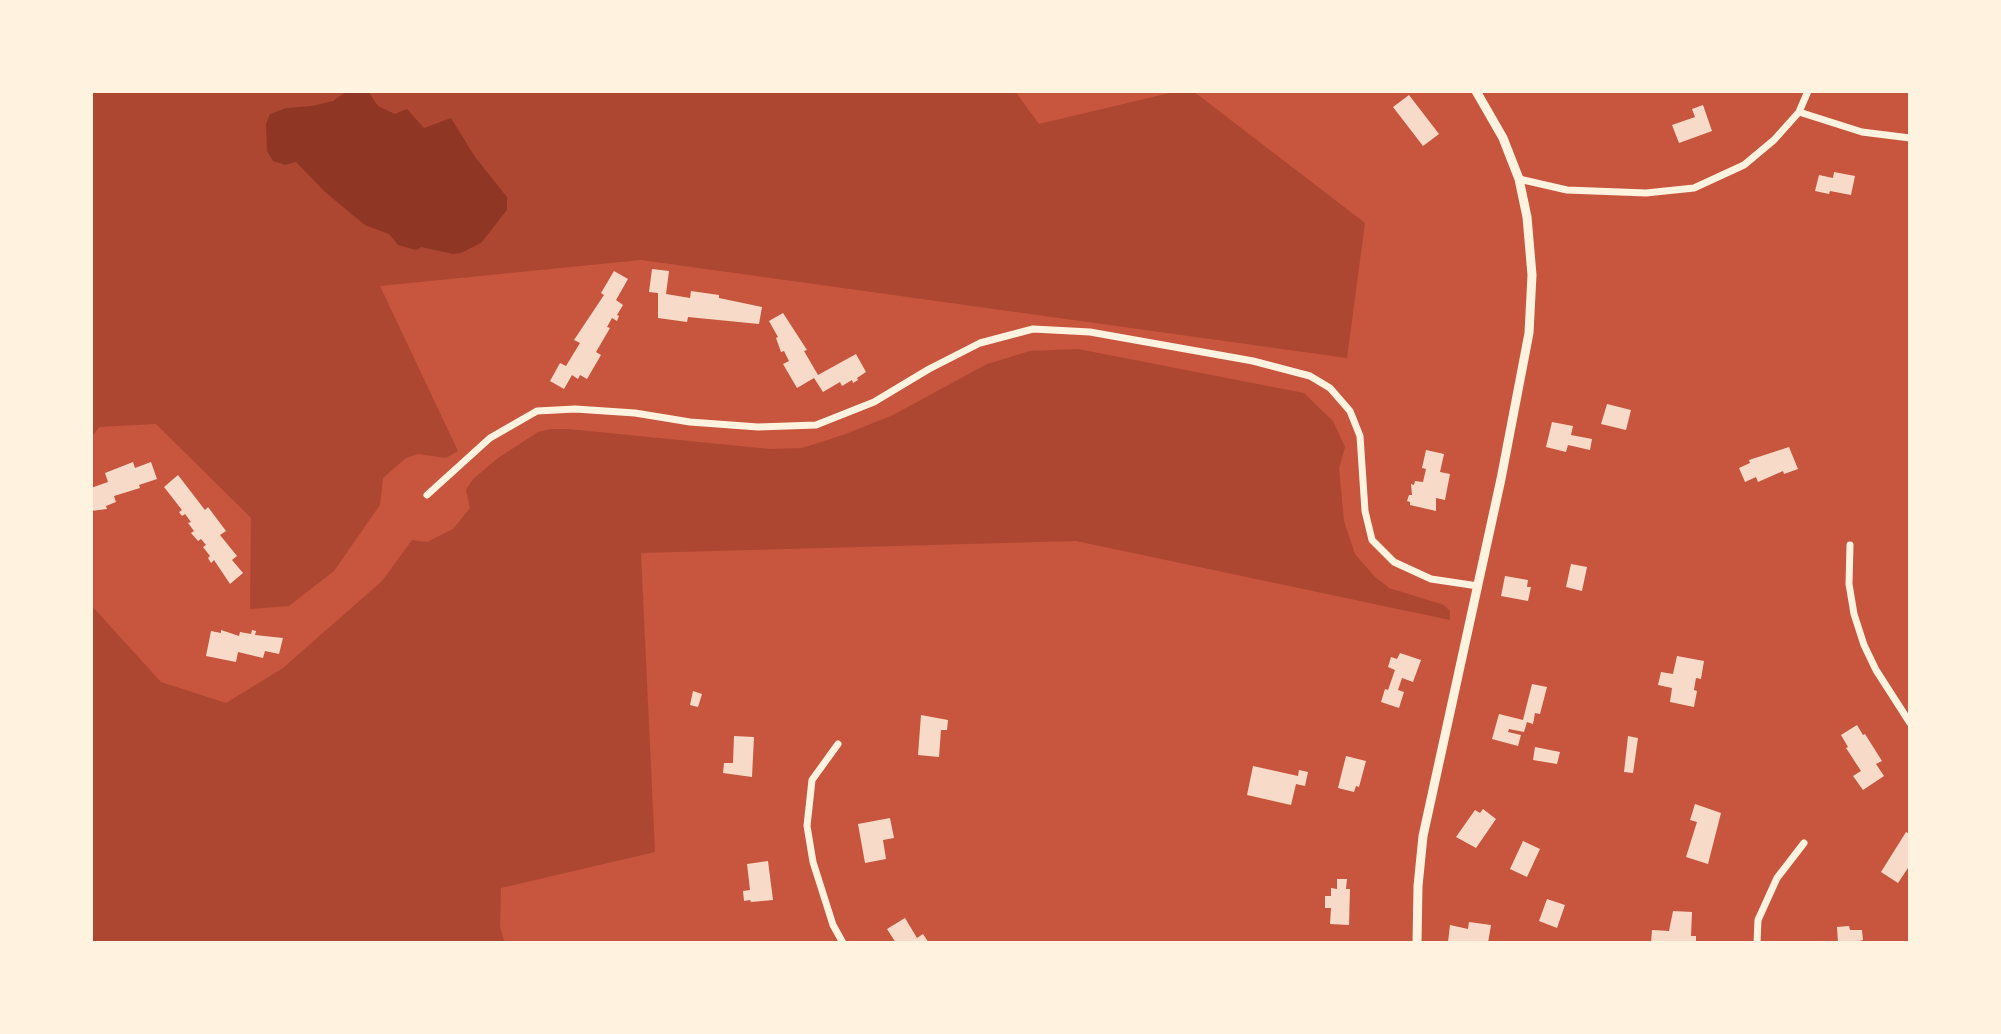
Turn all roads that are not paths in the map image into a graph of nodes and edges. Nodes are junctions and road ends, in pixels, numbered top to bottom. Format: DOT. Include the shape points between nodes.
graph roads {
  1 [pos="1476,91"];
  2 [pos="1808,91"];
  3 [pos="1799,113"];
  4 [pos="1910,138"];
  5 [pos="1519,179"];
  6 [pos="427,495"];
  7 [pos="1850,545"];
  8 [pos="1478,586"];
  9 [pos="1910,723"];
  10 [pos="838,744"];
  11 [pos="1804,843"];
  12 [pos="843,943"];
  13 [pos="1417,943"];
  14 [pos="1757,943"];
  1 -- 5 [label="street" via="1503,138"];
  2 -- 3 [label="street"];
  3 -- 4 [label="street" via="1862,132"];
  3 -- 5 [label="street" via="1744,165 1694,188 1646,193 1567,190"];
  5 -- 8 [label="street" via="1532,275 1529,332"];
  6 -- 8 [label="street" via="490,438 537,411 635,413 758,427 816,425 874,402 980,343 1033,329 1090,332 1254,361 1310,376 1330,388 1350,411 1360,436 1365,511 1372,540 1394,562 1431,579"];
  7 -- 9 [label="street" via="1849,584 1864,645"];
  8 -- 13 [label="street" via="1423,836"];
  10 -- 12 [label="street" via="812,780 807,826 813,862"];
  11 -- 14 [label="street" via="1777,878 1758,920"];
}
